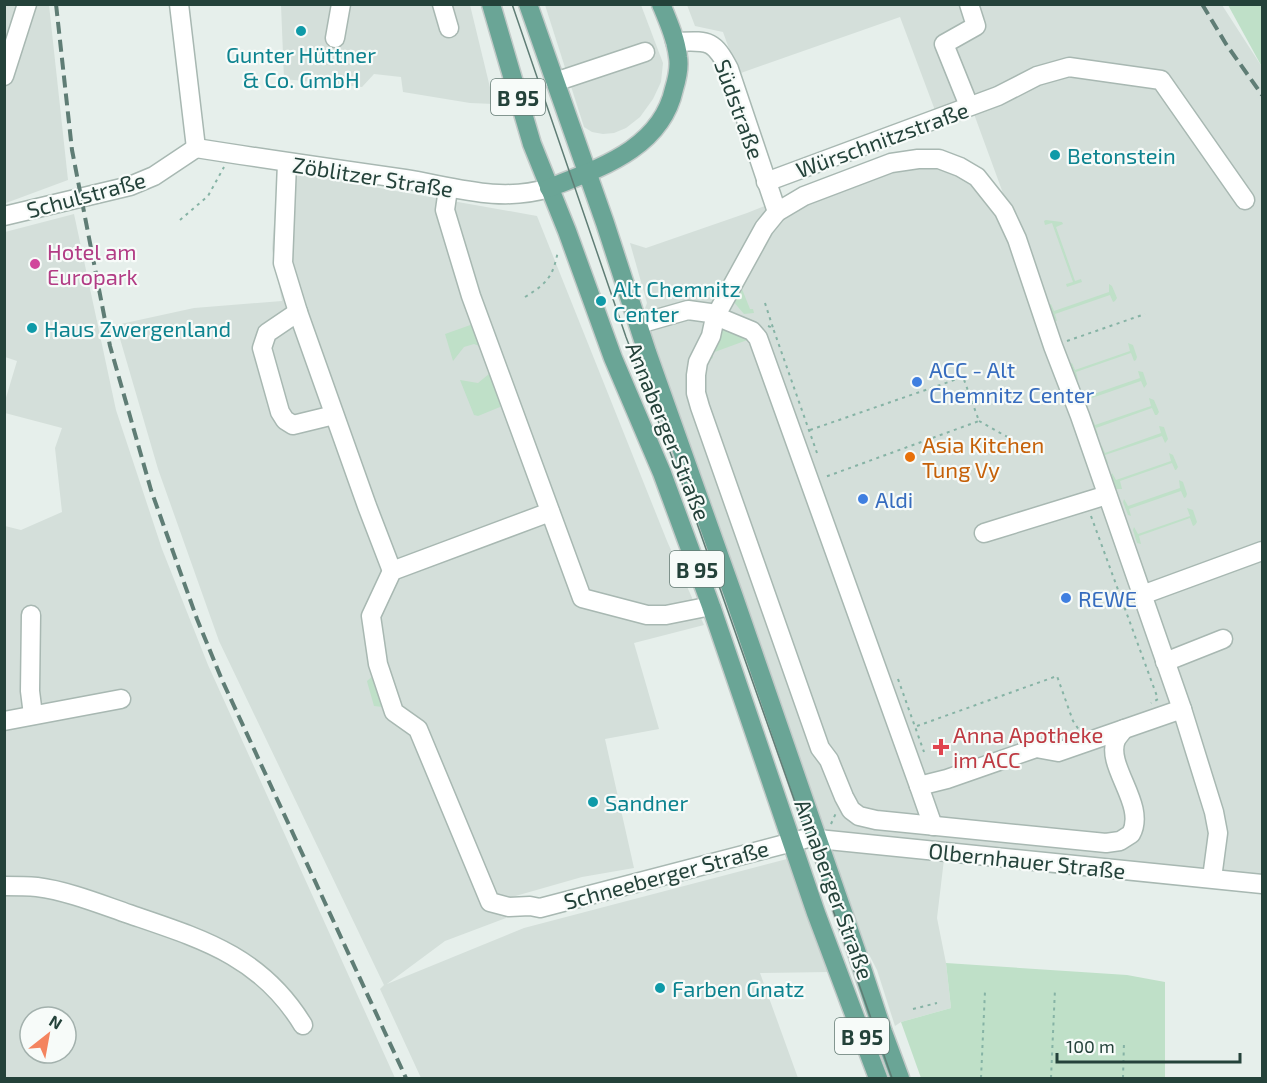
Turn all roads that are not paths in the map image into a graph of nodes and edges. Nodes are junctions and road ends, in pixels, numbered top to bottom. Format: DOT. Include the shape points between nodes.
graph roads {
  1 [pos="27,4"];
  2 [pos="179,4"];
  3 [pos="341,4"];
  4 [pos="442,4"];
  5 [pos="491,4"];
  6 [pos="528,4"];
  7 [pos="661,4"];
  8 [pos="969,4"];
  9 [pos="449,28"];
  10 [pos="335,38"];
  11 [pos="675,42"];
  12 [pos="645,52"];
  13 [pos="4,76"];
  14 [pos="555,82"];
  15 [pos="969,106"];
  16 [pos="196,148"];
  17 [pos="287,162"];
  18 [pos="587,172"];
  19 [pos="766,182"];
  20 [pos="549,188"];
  21 [pos="448,189"];
  22 [pos="1245,200"];
  23 [pos="777,212"];
  24 [pos="4,216"];
  25 [pos="298,312"];
  26 [pos="716,315"];
  27 [pos="639,324"];
  28 [pos="334,415"];
  29 [pos="1107,495"];
  30 [pos="550,512"];
  31 [pos="984,533"];
  32 [pos="1263,551"];
  33 [pos="392,571"];
  34 [pos="1142,595"];
  35 [pos="711,606"];
  36 [pos="31,615"];
  37 [pos="1223,639"];
  38 [pos="1165,662"];
  39 [pos="121,699"];
  40 [pos="1182,709"];
  41 [pos="33,715"];
  42 [pos="4,721"];
  43 [pos="1124,729"];
  44 [pos="919,786"];
  45 [pos="933,826"];
  46 [pos="812,839"];
  47 [pos="1212,878"];
  48 [pos="1263,884"];
  49 [pos="4,886"];
  50 [pos="303,1025"];
  51 [pos="878,1078"];
  52 [pos="900,1078"];
  1 -- 13 [label="street"];
  2 -- 16 [label="street"];
  3 -- 10 [label="street"];
  4 -- 9 [label="street"];
  5 -- 20 [label="main road, Annaberger Straße / B 95" via="529,135"];
  6 -- 14 [label="main road, Annaberger Straße / B 95"];
  7 -- 11 [label="main road"];
  8 -- 15 [label="street" via="976,26 944,44"];
  11 -- 18 [label="main road" via="679,59 677,77 671,102 657,126 621,157"];
  11 -- 19 [label="street, Südstraße" via="700,41 719,50 729,69"];
  12 -- 14 [label="street"];
  14 -- 18 [label="main road, Annaberger Straße / B 95"];
  15 -- 19 [label="street, Würschnitzstraße"];
  15 -- 22 [label="street, Würschnitzstraße" via="1069,67 1161,80"];
  16 -- 17 [label="street, Zöblitzer Straße"];
  16 -- 24 [label="street, Schulstraße" via="154,176 130,186"];
  17 -- 21 [label="street, Zöblitzer Straße"];
  17 -- 25 [label="street" via="283,263"];
  18 -- 20 [label="main road"];
  18 -- 27 [label="main road, Annaberger Straße / B 95"];
  19 -- 23 [label="street, Südstraße"];
  20 -- 21 [label="street, Zöblitzer Straße" via="498,195"];
  20 -- 35 [label="main road, Annaberger Straße / B 95"];
  21 -- 30 [label="street" via="445,210 471,296"];
  23 -- 26 [label="street" via="764,228"];
  23 -- 29 [label="street" via="804,196 891,163 939,159 977,177 1004,211 1017,239"];
  25 -- 28 [label="street"];
  25 -- 28 [label="street" via="267,333 262,348 280,412 293,425"];
  26 -- 27 [label="street" via="688,310"];
  26 -- 44 [label="street" via="752,331 758,338 802,435"];
  26 -- 45 [label="street" via="698,362 696,393 820,748 830,760 843,797 859,816"];
  27 -- 46 [label="main road, Annaberger Straße / B 95" via="738,608"];
  28 -- 33 [label="street"];
  29 -- 31 [label="street"];
  29 -- 34 [label="street"];
  30 -- 33 [label="street"];
  30 -- 35 [label="street" via="582,598 647,615"];
  32 -- 34 [label="street"];
  33 -- 46 [label="street, Schneeberger Straße" via="371,616 378,664 394,712 418,729 490,902 540,908"];
  34 -- 38 [label="street"];
  35 -- 46 [label="main road, Annaberger Straße / B 95"];
  36 -- 41 [label="street"];
  37 -- 38 [label="street"];
  38 -- 40 [label="street"];
  39 -- 41 [label="street"];
  40 -- 43 [label="street"];
  40 -- 47 [label="street" via="1218,833"];
  41 -- 42 [label="street"];
  43 -- 44 [label="street" via="1058,752 1036,748"];
  43 -- 45 [label="street" via="1116,740 1115,752 1136,817 1128,838 1106,843"];
  44 -- 45 [label="street"];
  46 -- 47 [label="street, Olbernhauer Straße"];
  46 -- 51 [label="main road, Annaberger Straße / B 95" via="823,933"];
  46 -- 52 [label="main road, Annaberger Straße / B 95"];
  47 -- 48 [label="street, Olbernhauer Straße"];
  49 -- 50 [label="street" via="38,888 80,898 220,948 271,983"];
}
